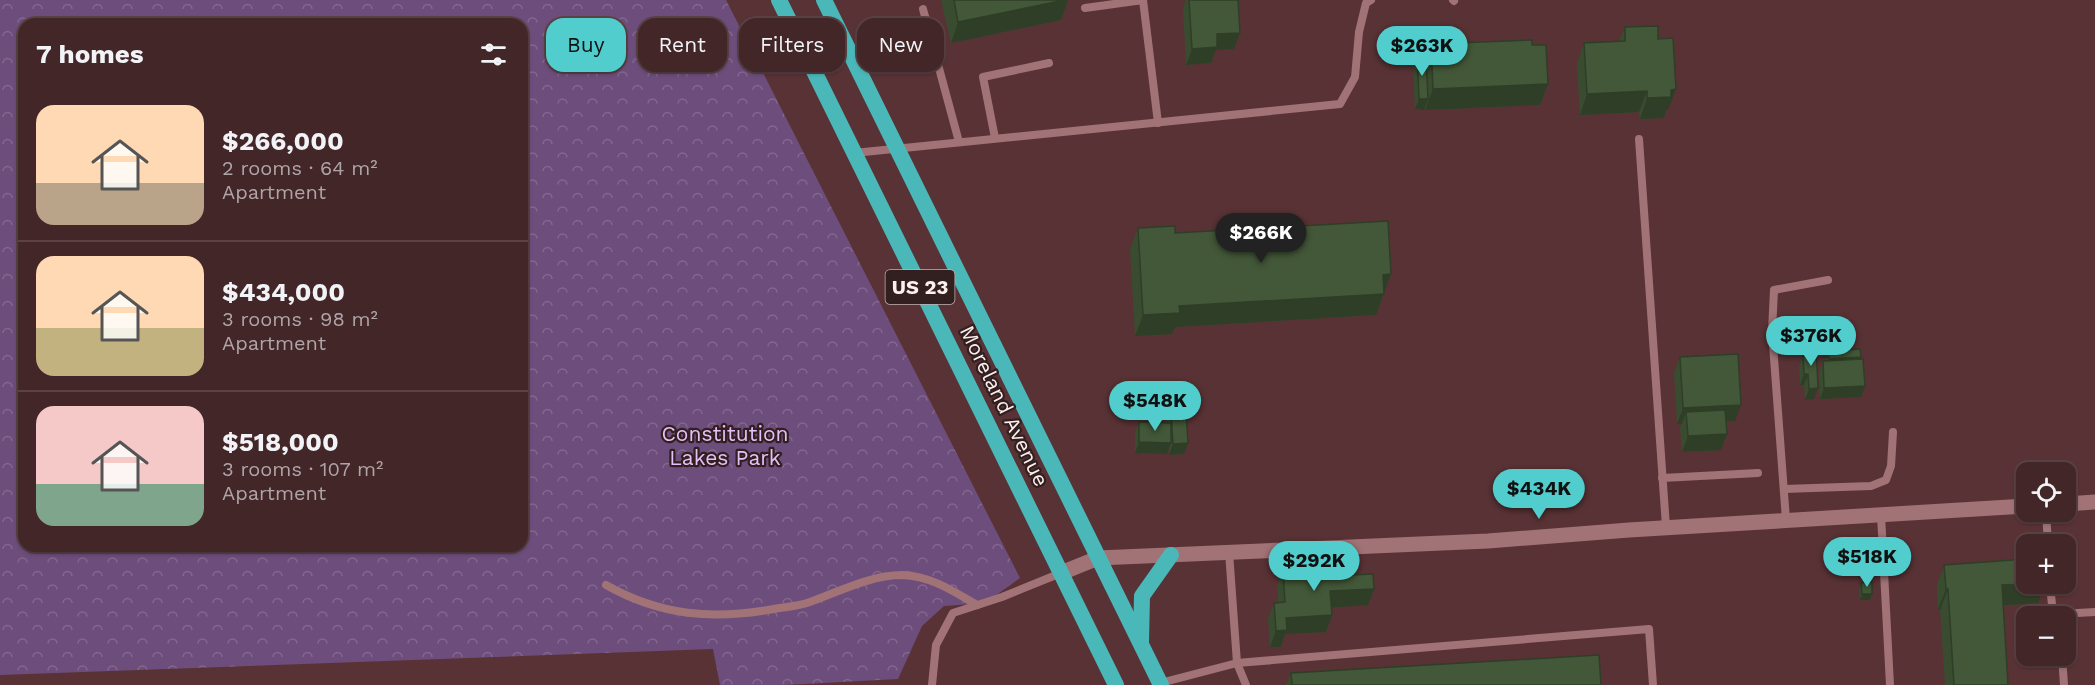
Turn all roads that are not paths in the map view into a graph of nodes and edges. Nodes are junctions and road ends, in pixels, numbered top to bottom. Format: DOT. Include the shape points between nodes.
graph roads {
  1 [pos="779,0"];
  2 [pos="824,0"];
  3 [pos="1371,0"];
  4 [pos="1085,8"];
  5 [pos="923,9"];
  6 [pos="1049,63"];
  7 [pos="1158,123"];
  8 [pos="995,138"];
  9 [pos="1638,139"];
  10 [pos="959,142"];
  11 [pos="897,147"];
  12 [pos="854,153"];
  13 [pos="1828,279"];
  14 [pos="1893,432"];
  15 [pos="1758,473"];
  16 [pos="1662,478"];
  17 [pos="1784,489"];
  18 [pos="2095,502"];
  19 [pos="2076,503"];
  20 [pos="2016,507"];
  21 [pos="1881,514"];
  22 [pos="1786,520"];
  23 [pos="1666,527"];
  24 [pos="1229,552"];
  25 [pos="1171,555"];
  26 [pos="1098,558"];
  27 [pos="1061,573"];
  28 [pos="606,585"];
  29 [pos="977,605"];
  30 [pos="2095,612"];
  31 [pos="2076,614"];
  32 [pos="1141,646"];
  33 [pos="1237,663"];
  34 [pos="2063,666"];
  35 [pos="1160,684"];
  36 [pos="932,685"];
  37 [pos="1116,685"];
  38 [pos="1246,685"];
  39 [pos="1653,685"];
  40 [pos="1890,685"];
  41 [pos="2064,685"];
  1 -- 12 [label="highway, Moreland Avenue / US 23"];
  2 -- 11 [label="highway, Moreland Avenue / US 23"];
  3 -- 7 [label="lane" via="1366,3 1359,32 1355,77 1340,104"];
  4 -- 7 [label="lane" via="1143,0"];
  5 -- 10 [label="lane"];
  6 -- 8 [label="lane" via="983,76"];
  7 -- 8 [label="lane"];
  8 -- 10 [label="lane"];
  9 -- 16 [label="lane"];
  10 -- 11 [label="lane"];
  11 -- 12 [label="lane"];
  11 -- 26 [label="highway, Moreland Avenue / US 23"];
  12 -- 27 [label="highway, Moreland Avenue / US 23"];
  13 -- 17 [label="lane" via="1774,290 1772,331"];
  14 -- 17 [label="lane" via="1886,480 1871,486"];
  15 -- 16 [label="lane"];
  16 -- 23 [label="lane"];
  17 -- 22 [label="lane"];
  18 -- 19 [label="street"];
  20 -- 21 [label="street"];
  21 -- 22 [label="street"];
  21 -- 40 [label="lane"];
  22 -- 23 [label="street"];
  23 -- 24 [label="street" via="1488,541"];
  24 -- 25 [label="street"];
  24 -- 33 [label="lane"];
  25 -- 26 [label="street"];
  25 -- 32 [label="highway" via="1142,596"];
  26 -- 27 [label="street"];
  26 -- 32 [label="highway, US 23"];
  27 -- 29 [label="lane"];
  27 -- 37 [label="highway, US 23"];
  28 -- 29 [label="lane" via="655,607 702,615 759,612 807,603 854,584 901,575 931,579"];
  29 -- 36 [label="lane" via="953,613 936,645"];
  30 -- 31 [label="lane"];
  32 -- 35 [label="highway, US 23"];
  33 -- 35 [label="lane"];
  33 -- 38 [label="lane"];
  33 -- 39 [label="lane" via="1649,629"];
  34 -- 41 [label="lane"];
}
